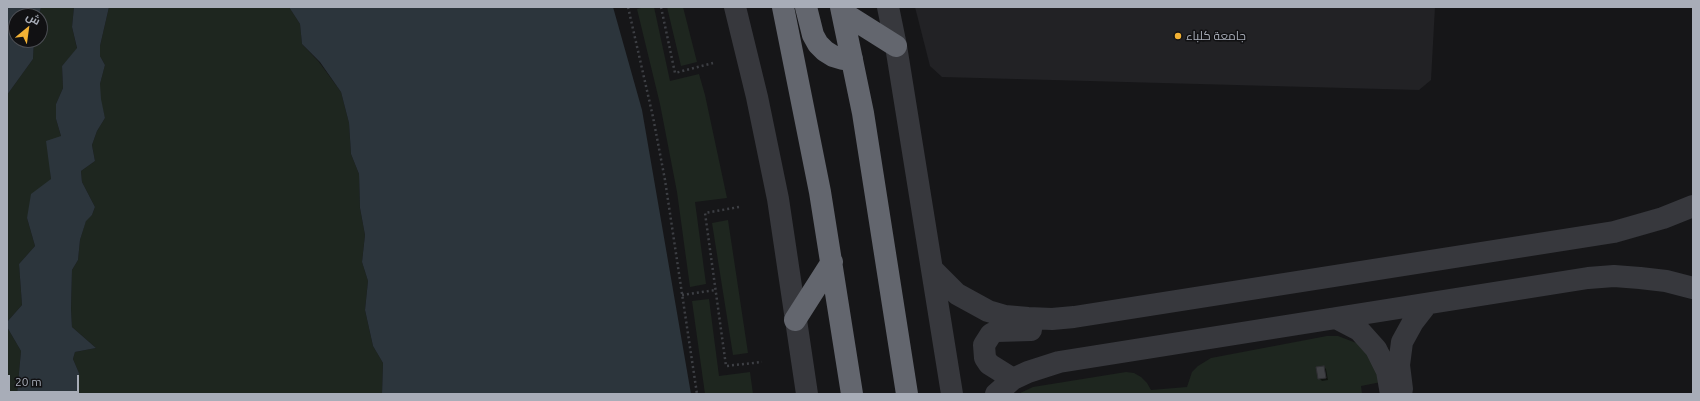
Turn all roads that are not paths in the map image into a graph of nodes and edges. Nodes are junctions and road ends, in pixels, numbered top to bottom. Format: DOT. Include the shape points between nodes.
graph roads {
  1 [pos="736,7"];
  2 [pos="783,7"];
  3 [pos="806,7"];
  4 [pos="888,7"];
  5 [pos="841,9"];
  6 [pos="896,46"];
  7 [pos="852,59"];
  8 [pos="1693,206"];
  9 [pos="832,262"];
  10 [pos="932,269"];
  11 [pos="1693,288"];
  12 [pos="1427,304"];
  13 [pos="1074,317"];
  14 [pos="1336,318"];
  15 [pos="795,320"];
  16 [pos="1013,379"];
  17 [pos="807,394"];
  18 [pos="852,394"];
  19 [pos="907,394"];
  20 [pos="952,394"];
  21 [pos="996,394"];
  22 [pos="1391,394"];
  23 [pos="1403,394"];
  1 -- 15 [label="street" via="778,199"];
  2 -- 9 [label="highway"];
  3 -- 7 [label="highway" via="818,44 833,56"];
  4 -- 6 [label="street"];
  5 -- 6 [label="highway"];
  5 -- 7 [label="highway"];
  6 -- 10 [label="street"];
  7 -- 19 [label="highway" via="863,113"];
  8 -- 13 [label="street" via="1663,218 1614,232"];
  9 -- 15 [label="highway"];
  9 -- 18 [label="highway"];
  10 -- 13 [label="street" via="957,294 988,311 1028,318"];
  10 -- 20 [label="street"];
  11 -- 12 [label="street" via="1666,281 1614,276"];
  12 -- 14 [label="street"];
  12 -- 23 [label="street" via="1402,342 1399,365"];
  13 -- 16 [label="street" via="1047,327 997,331 991,334 984,345 985,358 989,364"];
  14 -- 16 [label="street" via="1059,362"];
  14 -- 22 [label="street" via="1358,330 1376,349 1387,371"];
  15 -- 17 [label="street"];
  16 -- 21 [label="street"];
}
